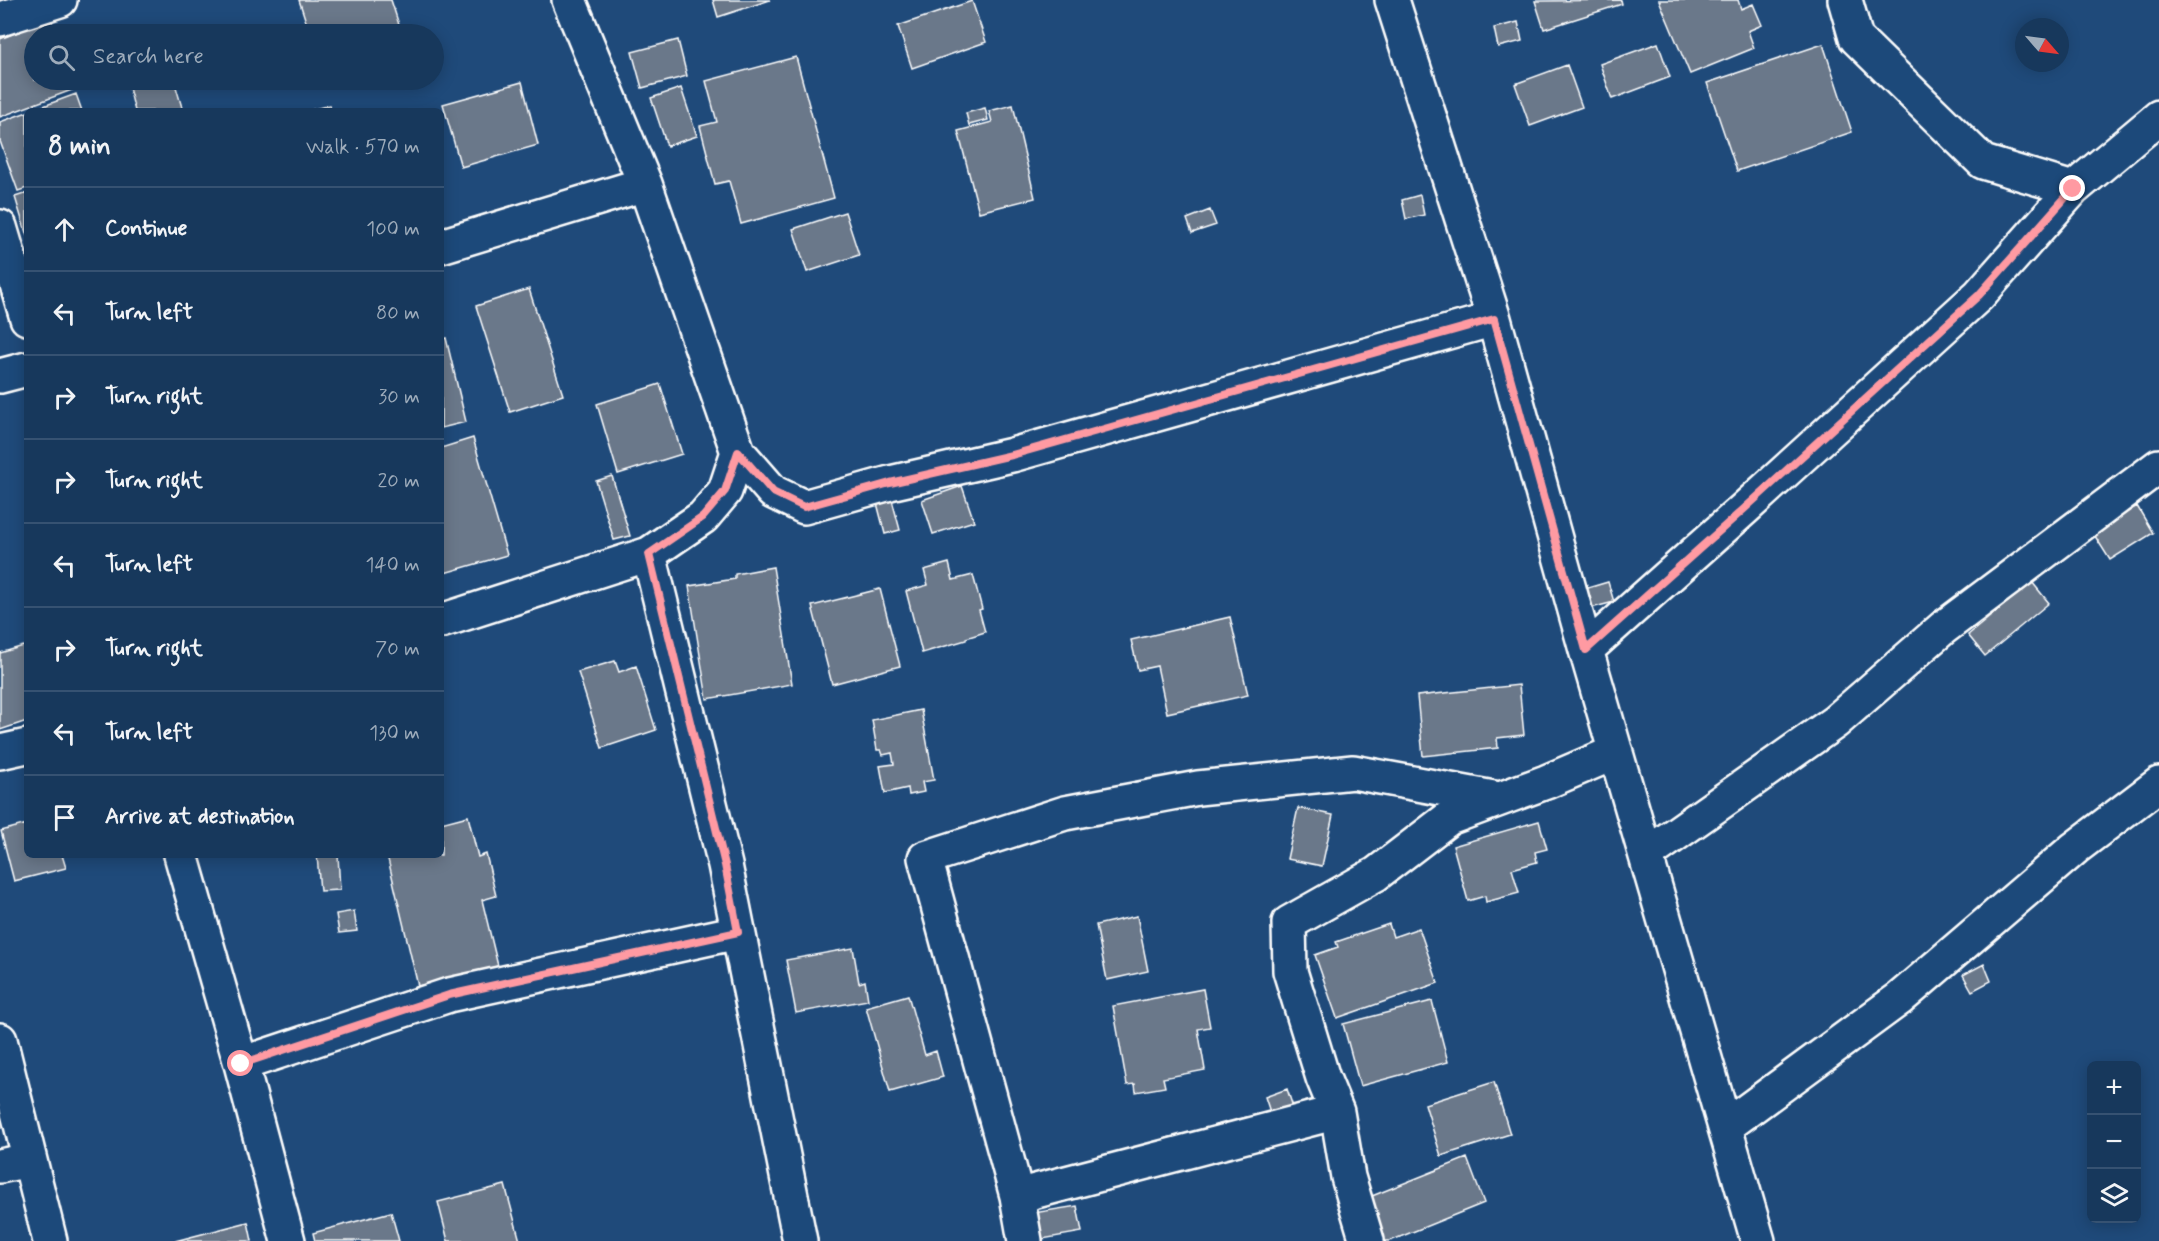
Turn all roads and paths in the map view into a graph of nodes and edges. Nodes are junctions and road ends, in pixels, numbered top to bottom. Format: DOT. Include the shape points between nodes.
graph roads {
  1 [pos="60,0"];
  2 [pos="569,0"];
  3 [pos="1392,0"];
  4 [pos="1845,0"];
  5 [pos="0,19"];
  6 [pos="2159,117"];
  7 [pos="645,184"];
  8 [pos="2073,189"];
  9 [pos="0,227"];
  10 [pos="444,245"];
  11 [pos="24,308"];
  12 [pos="1494,319"];
  13 [pos="24,370"];
  14 [pos="0,376"];
  15 [pos="738,452"];
  16 [pos="2159,466"];
  17 [pos="649,554"];
  18 [pos="444,620"];
  19 [pos="1586,650"];
  20 [pos="24,747"];
  21 [pos="0,752"];
  22 [pos="1616,752"];
  23 [pos="2159,784"];
  24 [pos="1499,799"];
  25 [pos="1646,855"];
  26 [pos="182,858"];
  27 [pos="738,932"];
  28 [pos="0,1040"];
  29 [pos="241,1064"];
  30 [pos="1337,1112"];
  31 [pos="1725,1126"];
  32 [pos="15,1163"];
  33 [pos="1017,1196"];
  34 [pos="50,1241"];
  35 [pos="288,1241"];
  36 [pos="800,1241"];
  37 [pos="1025,1241"];
  38 [pos="1367,1241"];
  39 [pos="1758,1241"];
  1 -- 5 [label="street"];
  2 -- 7 [label="street"];
  3 -- 12 [label="street"];
  4 -- 8 [label="street" via="1856,38 1983,162"];
  6 -- 8 [label="street"];
  7 -- 10 [label="street"];
  7 -- 15 [label="street"];
  8 -- 19 [label="street" via="1979,295"];
  9 -- 11 [label="street"];
  12 -- 15 [label="street" via="1012,455 804,507 773,492"];
  12 -- 19 [label="street"];
  13 -- 14 [label="street"];
  15 -- 17 [label="street" via="725,491 703,517"];
  16 -- 25 [label="street" via="1943,628 1835,722"];
  17 -- 18 [label="street"];
  17 -- 27 [label="street"];
  19 -- 22 [label="street"];
  20 -- 21 [label="street"];
  22 -- 24 [label="street"];
  22 -- 25 [label="street"];
  23 -- 31 [label="street" via="2075,848 1899,999"];
  24 -- 30 [label="street" via="1449,818 1376,874 1289,923 1290,971"];
  24 -- 33 [label="street" via="1341,773 1198,788 1065,813 925,858"];
  25 -- 31 [label="street"];
  26 -- 29 [label="street"];
  27 -- 29 [label="street" via="449,995"];
  27 -- 36 [label="street"];
  28 -- 32 [label="street"];
  29 -- 35 [label="street"];
  30 -- 33 [label="street"];
  30 -- 38 [label="street" via="1348,1177"];
  31 -- 39 [label="street"];
  32 -- 34 [label="street"];
  33 -- 37 [label="street"];
}
